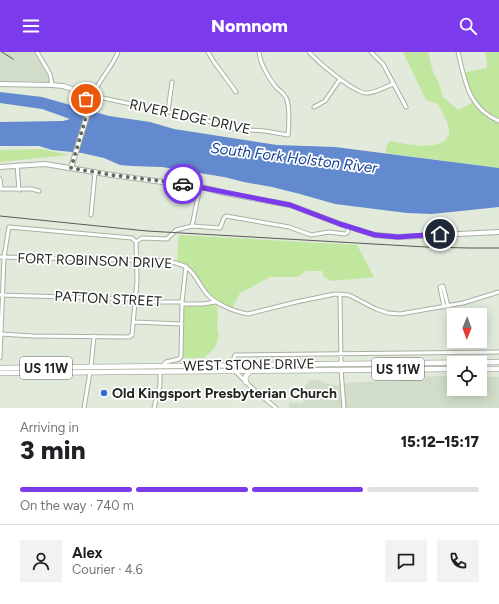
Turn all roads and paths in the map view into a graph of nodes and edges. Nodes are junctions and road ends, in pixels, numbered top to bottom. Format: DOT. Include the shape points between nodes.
graph roads {
  1 [pos="37,52"];
  2 [pos="118,52"];
  3 [pos="208,52"];
  4 [pos="259,52"];
  5 [pos="309,52"];
  6 [pos="371,52"];
  7 [pos="458,52"];
  8 [pos="340,78"];
  9 [pos="172,82"];
  10 [pos="0,84"];
  11 [pos="52,84"];
  12 [pos="394,84"];
  13 [pos="96,87"];
  14 [pos="78,91"];
  15 [pos="236,92"];
  16 [pos="92,96"];
  17 [pos="89,107"];
  18 [pos="314,107"];
  19 [pos="406,107"];
  20 [pos="168,111"];
  21 [pos="499,121"];
  22 [pos="74,158"];
  23 [pos="18,165"];
  24 [pos="59,166"];
  25 [pos="0,167"];
  26 [pos="71,168"];
  27 [pos="80,170"];
  28 [pos="95,172"];
  29 [pos="0,179"];
  30 [pos="200,187"];
  31 [pos="0,189"];
  32 [pos="19,190"];
  33 [pos="38,191"];
  34 [pos="91,215"];
  35 [pos="192,226"];
  36 [pos="349,227"];
  37 [pos="499,232"];
  38 [pos="136,242"];
  39 [pos="2,257"];
  40 [pos="136,260"];
  41 [pos="186,266"];
  42 [pos="499,292"];
  43 [pos="340,294"];
  44 [pos="1,295"];
  45 [pos="136,299"];
  46 [pos="182,302"];
  47 [pos="215,302"];
  48 [pos="446,306"];
  49 [pos="134,322"];
  50 [pos="182,324"];
  51 [pos="0,334"];
  52 [pos="94,336"];
  53 [pos="499,352"];
  54 [pos="342,354"];
  55 [pos="0,358"];
  56 [pos="499,362"];
  57 [pos="234,365"];
  58 [pos="163,366"];
  59 [pos="116,367"];
  60 [pos="341,367"];
  61 [pos="0,368"];
  62 [pos="447,369"];
  63 [pos="487,369"];
  64 [pos="499,369"];
  65 [pos="91,370"];
  66 [pos="235,371"];
  67 [pos="253,371"];
  68 [pos="120,372"];
  69 [pos="160,372"];
  70 [pos="0,373"];
  71 [pos="246,382"];
  72 [pos="84,408"];
  73 [pos="154,408"];
  74 [pos="276,408"];
  75 [pos="344,408"];
  1 -- 11 [label="street" via="50,74"];
  2 -- 13 [label="street"];
  3 -- 15 [label="street"];
  4 -- 20 [label="street, RIVER EDGE DRIVE" via="264,68 287,100 288,135 234,129"];
  5 -- 8 [label="street" via="322,66"];
  6 -- 12 [label="street" via="383,64"];
  7 -- 21 [label="street" via="466,86 472,99 483,112"];
  8 -- 12 [label="street" via="364,93"];
  8 -- 18 [label="street" via="324,101"];
  9 -- 20 [label="street"];
  10 -- 11 [label="main road"];
  11 -- 14 [label="main road"];
  12 -- 19 [label="street"];
  13 -- 14 [label="main road" via="87,92"];
  13 -- 16 [label="street"];
  14 -- 16 [label="main road"];
  14 -- 17 [label="main road" via="86,99"];
  16 -- 17 [label="main road"];
  16 -- 20 [label="street, RIVER EDGE DRIVE"];
  17 -- 22 [label="main road"];
  22 -- 24 [label="main road" via="66,165"];
  22 -- 26 [label="main road"];
  22 -- 27 [label="main road"];
  23 -- 24 [label="main road"];
  23 -- 25 [label="main road"];
  23 -- 32 [label="street"];
  24 -- 26 [label="main road"];
  26 -- 27 [label="main road"];
  27 -- 28 [label="main road"];
  28 -- 30 [label="main road"];
  28 -- 34 [label="street"];
  29 -- 31 [label="street"];
  30 -- 35 [label="street"];
  30 -- 36 [label="main road" via="290,205"];
  31 -- 32 [label="street"];
  32 -- 33 [label="street"];
  35 -- 36 [label="street" via="220,228 226,216 289,227 311,235 329,232 345,234"];
  35 -- 38 [label="street" via="176,230 166,239 142,238"];
  36 -- 37 [label="main road" via="391,237"];
  38 -- 39 [label="street" via="132,238 9,227"];
  38 -- 40 [label="street"];
  39 -- 40 [label="street, FORT ROBINSON DRIVE"];
  39 -- 44 [label="street"];
  40 -- 41 [label="street, FORT ROBINSON DRIVE"];
  40 -- 45 [label="street"];
  41 -- 46 [label="street"];
  41 -- 47 [label="street, FORT ROBINSON DRIVE"];
  42 -- 48 [label="street"];
  43 -- 47 [label="street, FORT ROBINSON DRIVE" via="253,313 242,313"];
  43 -- 48 [label="street" via="349,295 388,313 406,313"];
  43 -- 54 [label="street"];
  44 -- 45 [label="street, PATTON STREET"];
  44 -- 51 [label="street"];
  45 -- 46 [label="street, PATTON STREET" via="138,302"];
  45 -- 49 [label="street"];
  46 -- 47 [label="street, PATTON STREET"];
  46 -- 50 [label="street"];
  48 -- 48 [label="street" via="444,286 440,286"];
  49 -- 50 [label="street"];
  49 -- 52 [label="street" via="134,333 130,337"];
  50 -- 58 [label="street" via="180,358 166,362"];
  51 -- 52 [label="street"];
  51 -- 55 [label="street"];
  52 -- 65 [label="street"];
  53 -- 54 [label="street"];
  54 -- 57 [label="street" via="235,355"];
  54 -- 60 [label="street"];
  56 -- 60 [label="highway, WEST STONE DRIVE / US 11W"];
  57 -- 58 [label="highway, WEST STONE DRIVE / US 11W"];
  57 -- 60 [label="highway, WEST STONE DRIVE / US 11W"];
  57 -- 66 [label="highway"];
  58 -- 59 [label="highway, WEST STONE DRIVE / US 11W"];
  58 -- 69 [label="highway"];
  59 -- 65 [label="highway, WEST STONE DRIVE / US 11W"];
  59 -- 68 [label="highway"];
  60 -- 62 [label="highway, WEST STONE DRIVE / US 11W"];
  60 -- 67 [label="highway, WEST STONE DRIVE / US 11W"];
  60 -- 75 [label="street"];
  61 -- 65 [label="highway, WEST STONE DRIVE / US 11W"];
  63 -- 64 [label="highway"];
  65 -- 68 [label="highway, WEST STONE DRIVE / US 11W"];
  65 -- 70 [label="highway, WEST STONE DRIVE / US 11W"];
  65 -- 72 [label="street"];
  66 -- 67 [label="highway, WEST STONE DRIVE / US 11W"];
  66 -- 69 [label="highway, WEST STONE DRIVE / US 11W"];
  66 -- 71 [label="street"];
  67 -- 71 [label="highway" via="246,375"];
  68 -- 69 [label="highway, WEST STONE DRIVE / US 11W"];
  69 -- 73 [label="street" via="160,385"];
  71 -- 74 [label="street"];
}
